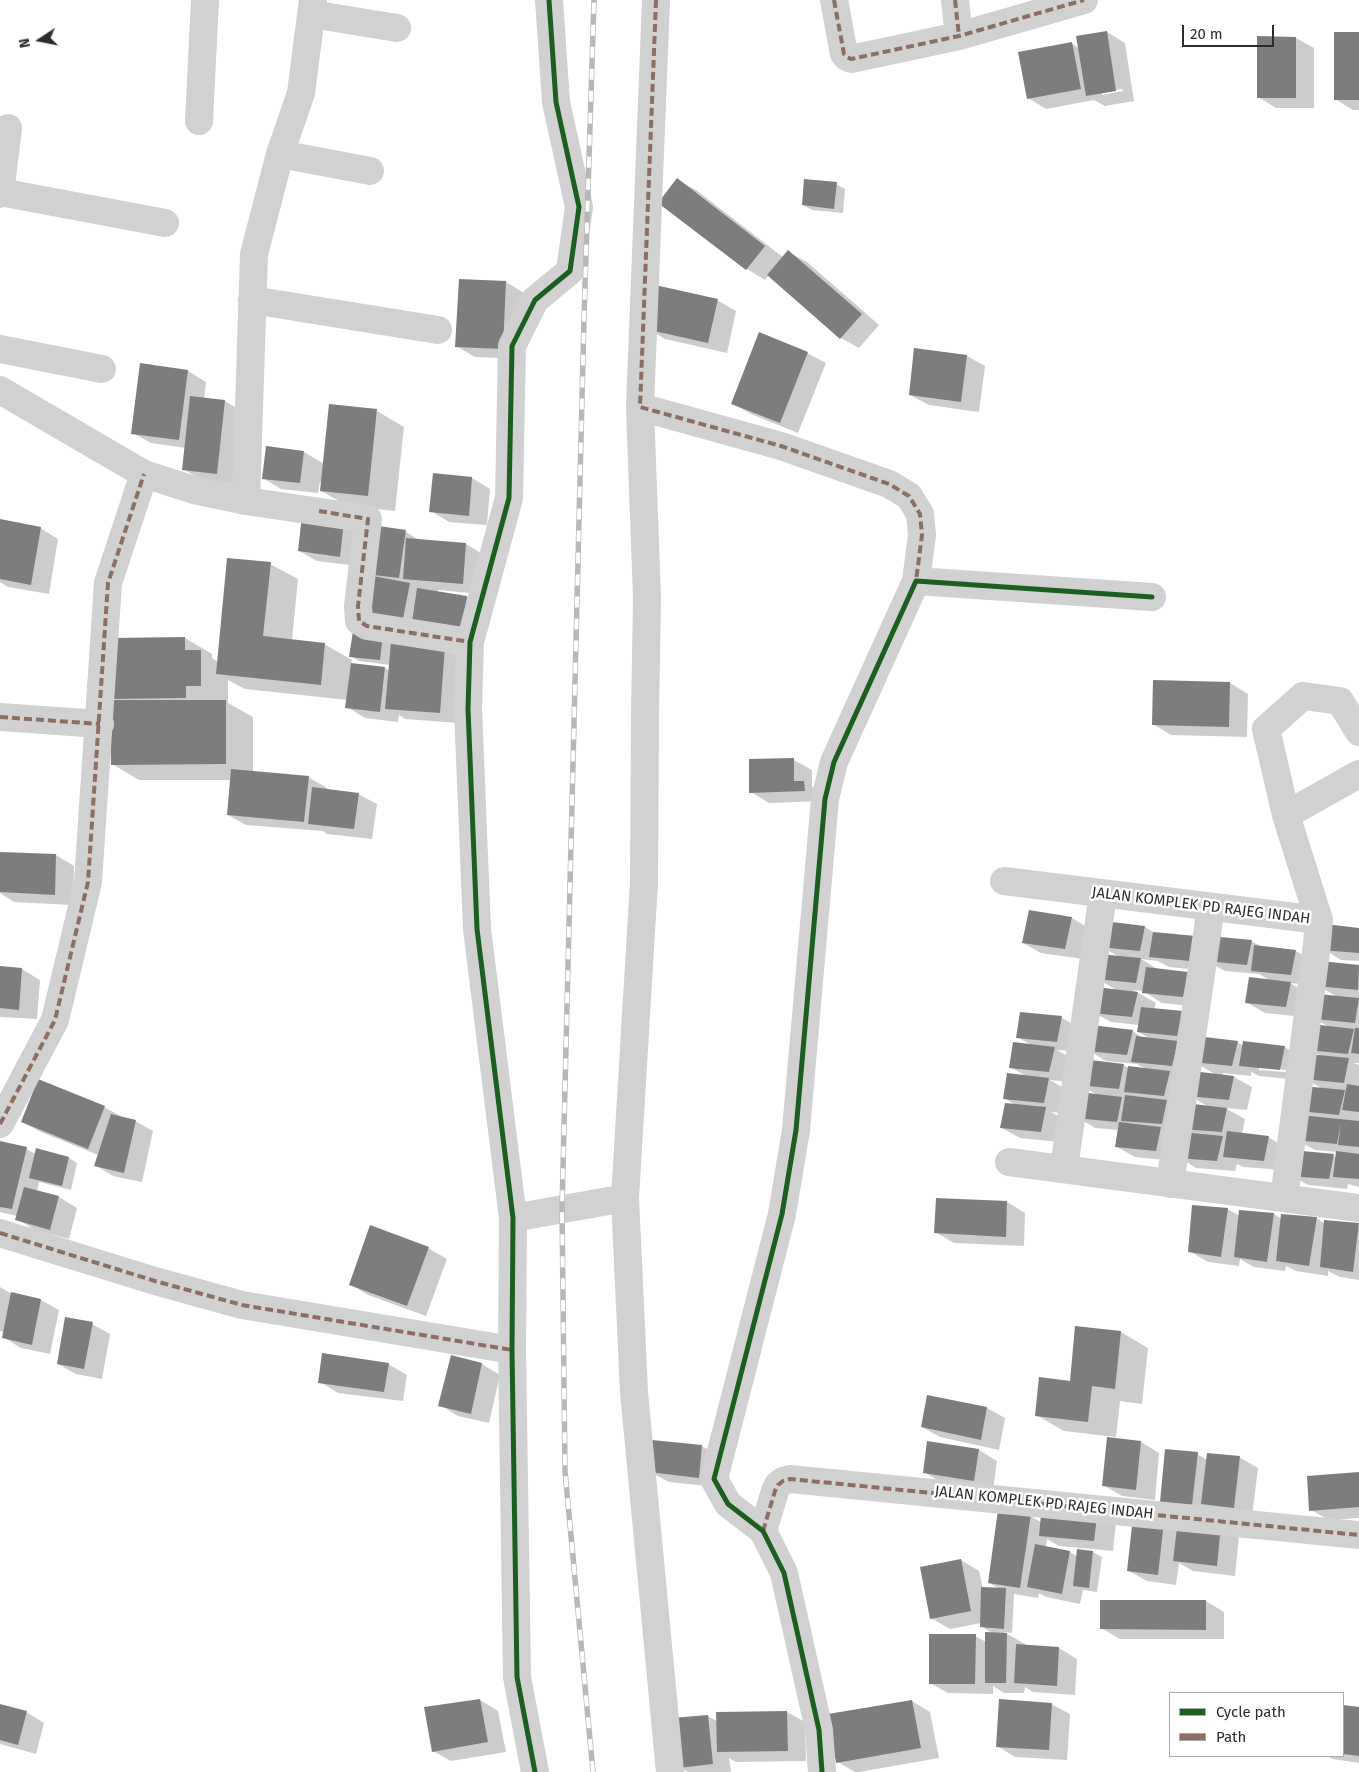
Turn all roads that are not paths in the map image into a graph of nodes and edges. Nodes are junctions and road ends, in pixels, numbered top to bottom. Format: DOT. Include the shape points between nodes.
graph roads {
  1 [pos="205,0"];
  2 [pos="549,0"];
  3 [pos="656,0"];
  4 [pos="834,0"];
  5 [pos="955,0"];
  6 [pos="1084,0"];
  7 [pos="312,7"];
  8 [pos="397,28"];
  9 [pos="959,36"];
  10 [pos="199,121"];
  11 [pos="8,128"];
  12 [pos="280,154"];
  13 [pos="370,172"];
  14 [pos="0,193"];
  15 [pos="166,223"];
  16 [pos="252,300"];
  17 [pos="438,330"];
  18 [pos="0,349"];
  19 [pos="102,369"];
  20 [pos="0,390"];
  21 [pos="640,407"];
  22 [pos="144,474"];
  23 [pos="246,502"];
  24 [pos="916,581"];
  25 [pos="1152,597"];
  26 [pos="470,642"];
  27 [pos="0,717"];
  28 [pos="100,724"];
  29 [pos="1359,732"];
  30 [pos="1359,774"];
  31 [pos="1286,815"];
  32 [pos="1004,881"];
  33 [pos="1102,894"];
  34 [pos="1211,907"];
  35 [pos="1318,920"];
  36 [pos="0,1124"];
  37 [pos="1009,1162"];
  38 [pos="1064,1168"];
  39 [pos="1170,1184"];
  40 [pos="626,1198"];
  41 [pos="1284,1198"];
  42 [pos="1359,1208"];
  43 [pos="513,1218"];
  44 [pos="0,1233"];
  45 [pos="512,1350"];
  46 [pos="763,1531"];
  47 [pos="1359,1534"];
  48 [pos="534,1772"];
  49 [pos="670,1772"];
  50 [pos="822,1772"];
  1 -- 10 [label="street"];
  2 -- 26 [label="street" via="556,102 579,207 570,271 536,300 512,346 509,498"];
  3 -- 21 [label="street"];
  4 -- 9 [label="street" via="844,54 851,59"];
  5 -- 9 [label="street"];
  6 -- 9 [label="street"];
  7 -- 8 [label="street"];
  7 -- 12 [label="street" via="301,93"];
  11 -- 14 [label="street"];
  12 -- 13 [label="street"];
  12 -- 16 [label="street" via="254,254"];
  14 -- 15 [label="street"];
  16 -- 17 [label="street"];
  16 -- 23 [label="street"];
  18 -- 19 [label="street"];
  20 -- 22 [label="street"];
  21 -- 24 [label="street" via="781,446 890,484 909,496 920,514 922,535"];
  21 -- 40 [label="street" via="647,598 644,882"];
  22 -- 23 [label="street"];
  22 -- 28 [label="street" via="108,583"];
  23 -- 26 [label="street" via="368,519 358,606 360,621 367,626"];
  24 -- 25 [label="street"];
  24 -- 46 [label="street" via="834,762 825,798 796,1130 782,1214 714,1479 728,1504"];
  26 -- 43 [label="street" via="468,709 478,929"];
  27 -- 28 [label="street"];
  28 -- 36 [label="street" via="88,882 56,1020"];
  29 -- 31 [label="street, JALAN KOMPLEK PD RAJEG INDAH" via="1340,701 1303,696 1266,729"];
  30 -- 31 [label="street"];
  31 -- 35 [label="street, JALAN KOMPLEK PD RAJEG INDAH"];
  32 -- 33 [label="street, JALAN KOMPLEK PD RAJEG INDAH"];
  33 -- 34 [label="street, JALAN KOMPLEK PD RAJEG INDAH"];
  33 -- 38 [label="street"];
  34 -- 35 [label="street, JALAN KOMPLEK PD RAJEG INDAH"];
  34 -- 39 [label="street"];
  35 -- 41 [label="street"];
  37 -- 38 [label="street"];
  38 -- 39 [label="street"];
  39 -- 41 [label="street"];
  40 -- 43 [label="street"];
  40 -- 49 [label="street" via="634,1392"];
  41 -- 42 [label="street"];
  43 -- 45 [label="street"];
  44 -- 45 [label="street" via="242,1305"];
  45 -- 48 [label="street" via="516,1677"];
  46 -- 47 [label="street, JALAN KOMPLEK PD RAJEG INDAH" via="775,1491 783,1481 790,1479"];
  46 -- 50 [label="street" via="784,1573 819,1730"];
}
